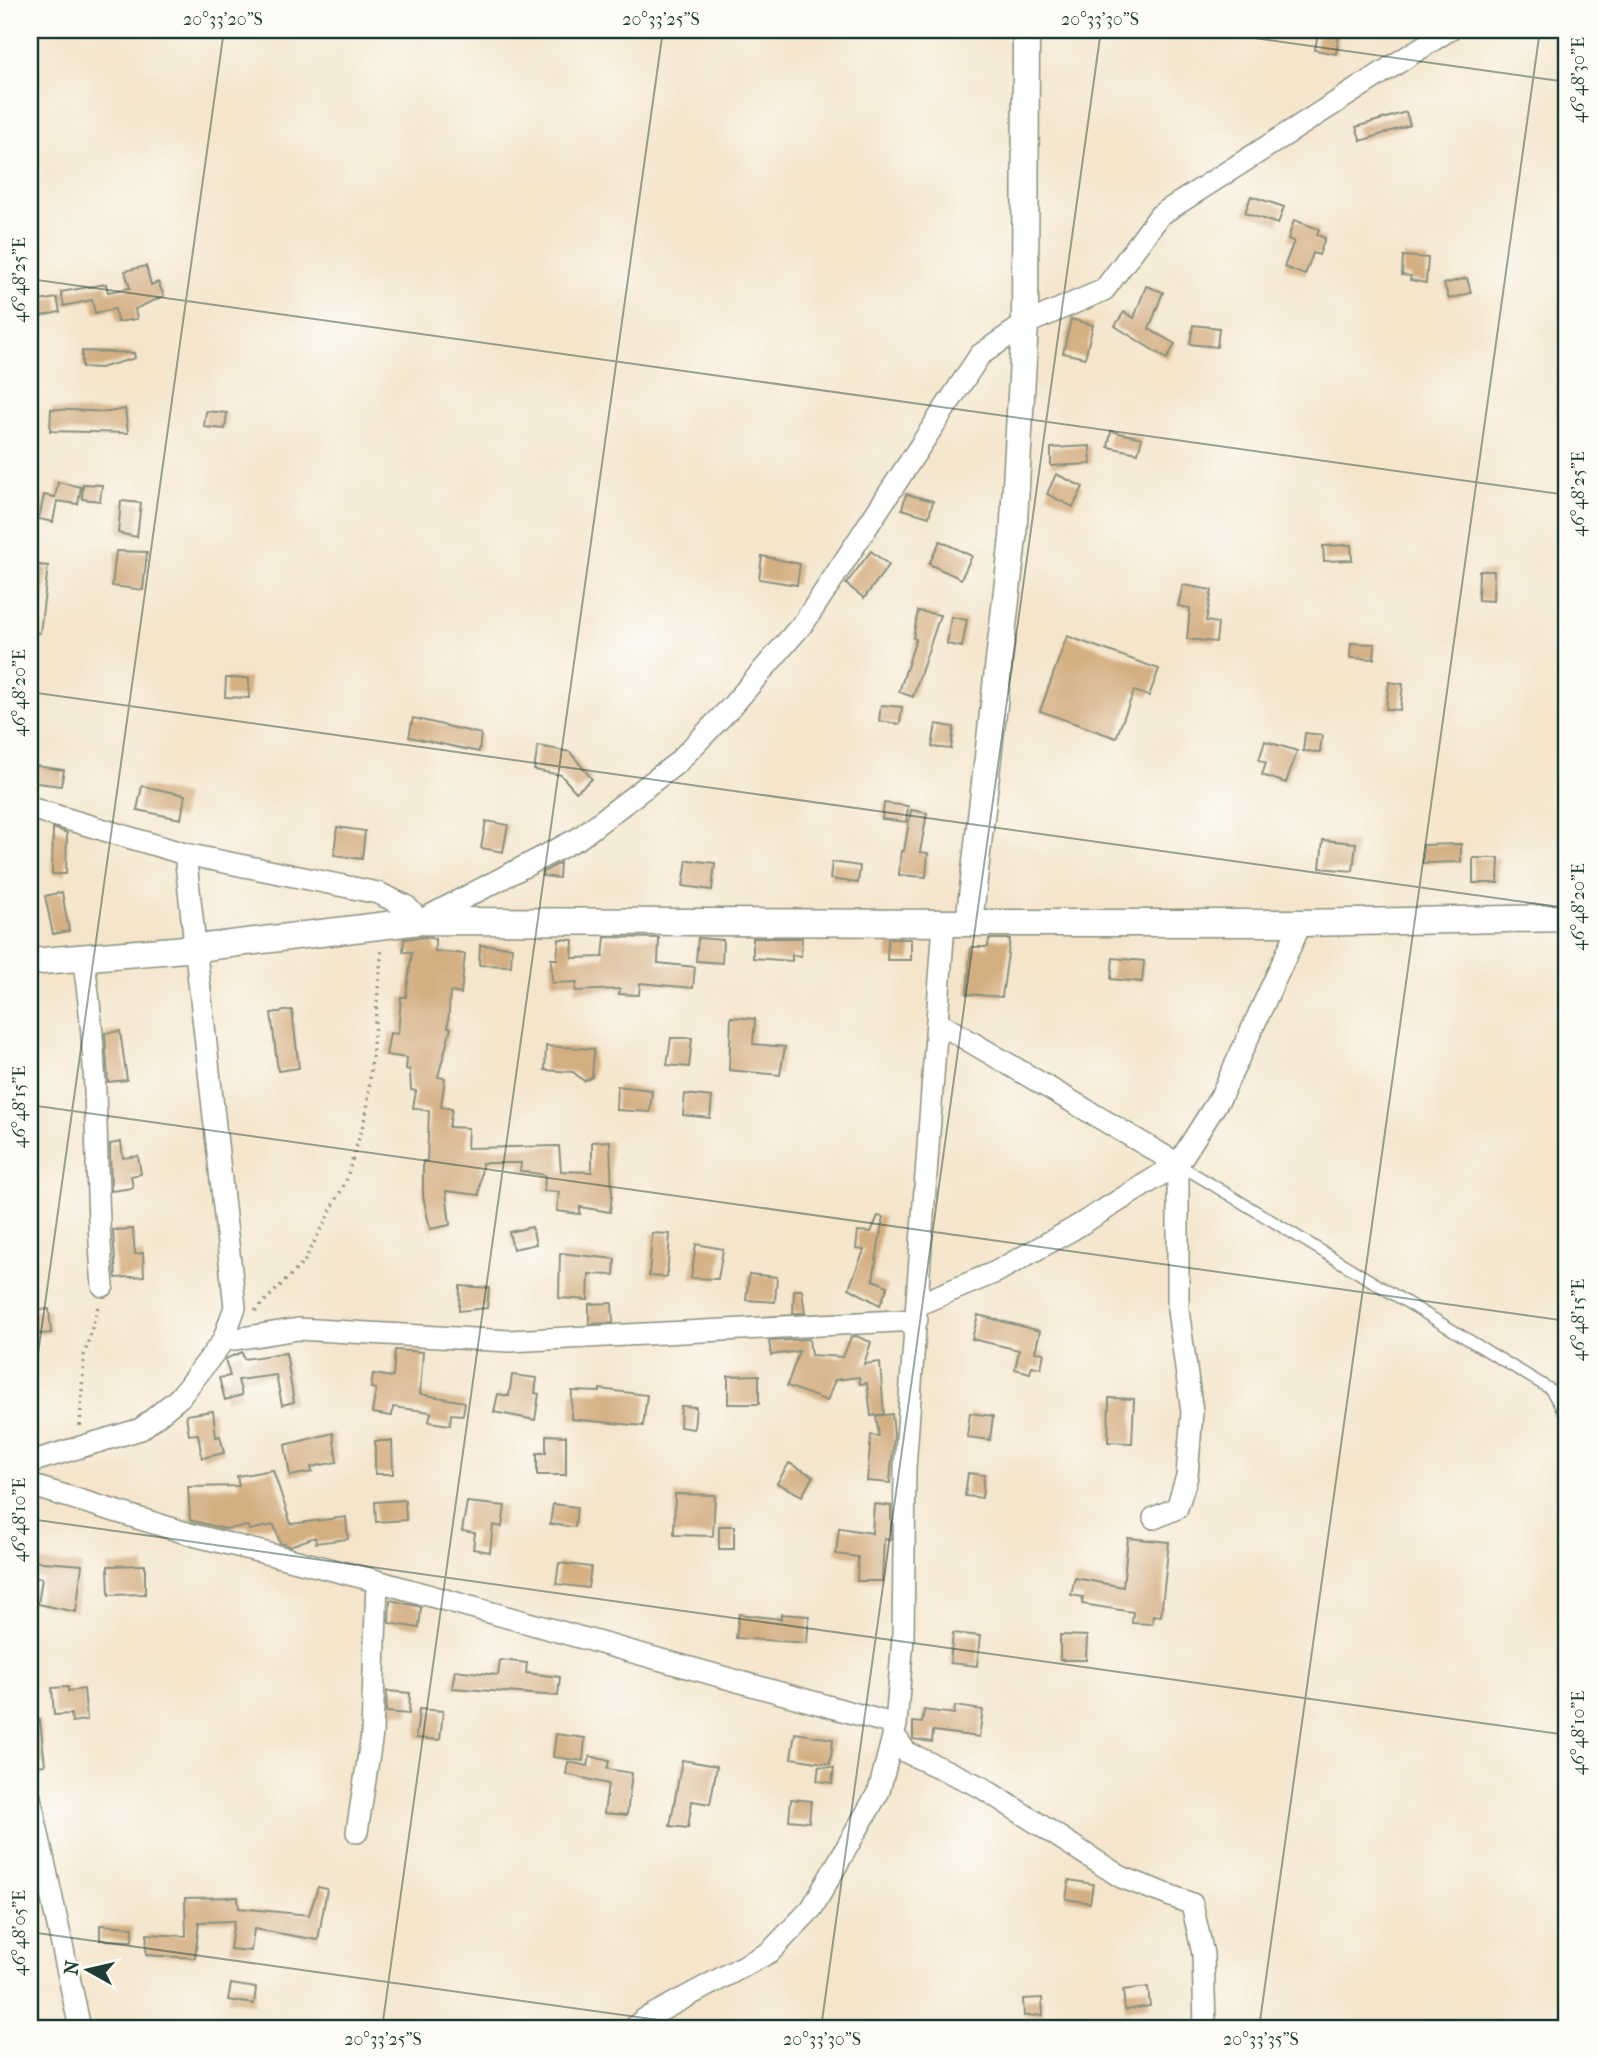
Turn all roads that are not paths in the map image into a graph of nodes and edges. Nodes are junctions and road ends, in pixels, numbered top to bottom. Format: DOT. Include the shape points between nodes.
graph roads {
  1 [pos="1026,30"];
  2 [pos="1449,30"];
  3 [pos="1025,324"];
  4 [pos="30,807"];
  5 [pos="185,854"];
  6 [pos="1567,918"];
  7 [pos="420,921"];
  8 [pos="957,923"];
  9 [pos="1301,923"];
  10 [pos="197,948"];
  11 [pos="83,958"];
  12 [pos="30,962"];
  13 [pos="937,1022"];
  14 [pos="1178,1164"];
  15 [pos="103,1286"];
  16 [pos="918,1312"];
  17 [pos="223,1342"];
  18 [pos="1567,1417"];
  19 [pos="30,1462"];
  20 [pos="30,1485"];
  21 [pos="1154,1518"];
  22 [pos="377,1581"];
  23 [pos="895,1730"];
  24 [pos="30,1797"];
  25 [pos="357,1832"];
  26 [pos="80,2028"];
  27 [pos="635,2028"];
  28 [pos="1205,2028"];
  1 -- 3 [label="street"];
  2 -- 3 [label="street" via="1160,215 1104,290"];
  3 -- 7 [label="street" via="980,355 805,621 677,763 579,838"];
  3 -- 8 [label="street" via="1013,538"];
  4 -- 5 [label="street"];
  5 -- 7 [label="street" via="378,893 406,906"];
  5 -- 10 [label="street"];
  6 -- 9 [label="street"];
  7 -- 8 [label="street"];
  7 -- 10 [label="street"];
  8 -- 9 [label="street"];
  8 -- 13 [label="street"];
  9 -- 14 [label="street" via="1221,1096"];
  10 -- 11 [label="street"];
  10 -- 17 [label="street" via="235,1307"];
  11 -- 12 [label="street"];
  11 -- 15 [label="street" via="94,1041"];
  13 -- 14 [label="street"];
  13 -- 16 [label="street"];
  14 -- 16 [label="street" via="1073,1230"];
  14 -- 18 [label="lane" via="1550,1389"];
  14 -- 21 [label="street" via="1178,1310 1192,1412 1187,1476 1177,1508"];
  16 -- 17 [label="street" via="509,1341 298,1329"];
  16 -- 23 [label="street" via="905,1468 904,1638"];
  17 -- 19 [label="street" via="180,1396 141,1429"];
  20 -- 22 [label="street" via="193,1535"];
  22 -- 23 [label="street"];
  22 -- 25 [label="street" via="372,1734"];
  23 -- 27 [label="street" via="879,1791 812,1908 770,1952"];
  23 -- 28 [label="street" via="906,1752 981,1787 1121,1877 1192,1904 1203,1954"];
  24 -- 26 [label="street"];
}
